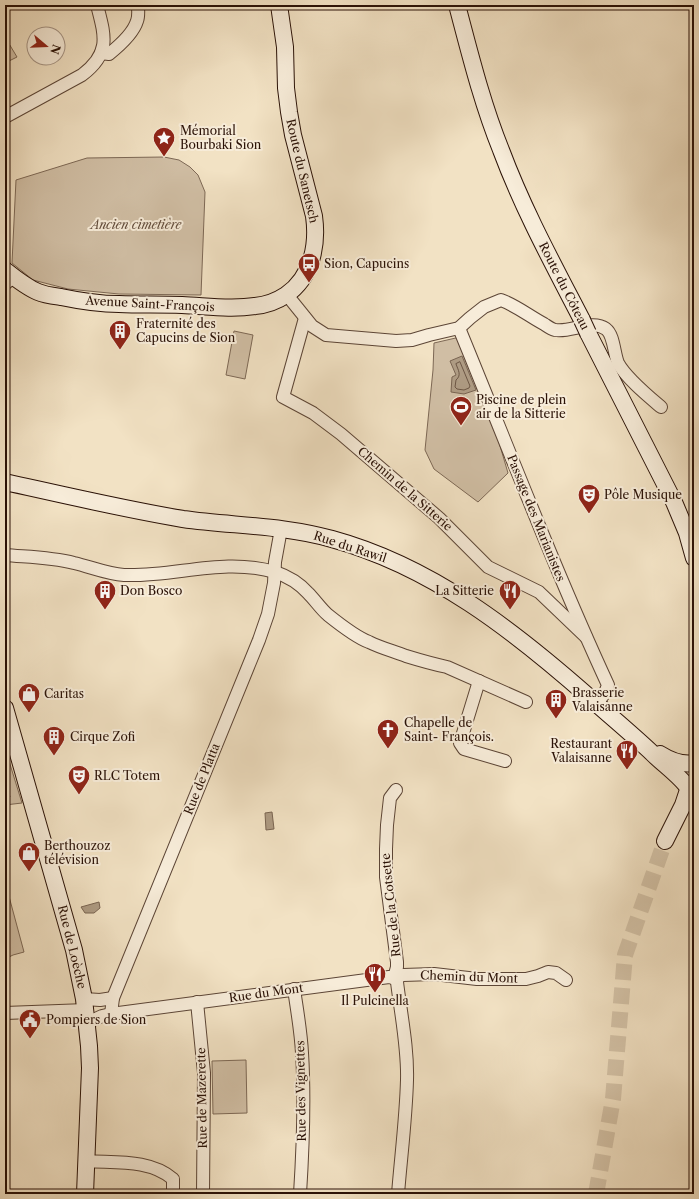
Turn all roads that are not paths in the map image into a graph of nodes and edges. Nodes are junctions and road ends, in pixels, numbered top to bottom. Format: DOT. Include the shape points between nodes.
graph roads {
  1 [pos="97,5"];
  2 [pos="138,5"];
  3 [pos="279,5"];
  4 [pos="458,5"];
  5 [pos="101,53"];
  6 [pos="5,117"];
  7 [pos="8,277"];
  8 [pos="287,294"];
  9 [pos="255,306"];
  10 [pos="305,318"];
  11 [pos="460,328"];
  12 [pos="661,407"];
  13 [pos="5,482"];
  14 [pos="281,529"];
  15 [pos="5,555"];
  16 [pos="694,558"];
  17 [pos="275,572"];
  18 [pos="586,637"];
  19 [pos="479,681"];
  20 [pos="526,702"];
  21 [pos="596,703"];
  22 [pos="5,708"];
  23 [pos="640,741"];
  24 [pos="505,761"];
  25 [pos="694,763"];
  26 [pos="396,790"];
  27 [pos="689,790"];
  28 [pos="694,808"];
  29 [pos="394,978"];
  30 [pos="566,980"];
  31 [pos="294,989"];
  32 [pos="113,998"];
  33 [pos="196,1002"];
  34 [pos="138,1010"];
  35 [pos="86,1011"];
  36 [pos="5,1013"];
  37 [pos="111,1014"];
  38 [pos="87,1162"];
  39 [pos="85,1194"];
  40 [pos="173,1194"];
  41 [pos="203,1194"];
  42 [pos="208,1194"];
  43 [pos="300,1194"];
  44 [pos="398,1194"];
  1 -- 5 [label="street" via="104,32"];
  2 -- 5 [label="street" via="137,20 130,32 112,52"];
  3 -- 8 [label="street, Route du Sanetsch" via="285,47 289,112 316,229 313,256 309,266 296,286"];
  4 -- 16 [label="street, Route du Côteau" via="478,84 500,150 525,209 674,502"];
  5 -- 6 [label="street" via="98,60 82,75"];
  7 -- 9 [label="street, Avenue Saint-François" via="38,292 86,302"];
  8 -- 9 [label="street, Route du Sanetsch"];
  8 -- 10 [label="street"];
  10 -- 11 [label="street" via="326,335 396,341 412,340"];
  10 -- 18 [label="street, Chemin de la Sitterie" via="283,397 313,413 341,434 439,518 488,567 538,592"];
  11 -- 12 [label="street" via="484,307 501,300 514,305 554,330 589,326 605,328 609,332 618,364"];
  11 -- 18 [label="street, Passage des Marianistes"];
  13 -- 14 [label="street, Rue du Rawil" via="183,519"];
  14 -- 17 [label="street, Rue de Platta"];
  14 -- 21 [label="street, Rue du Rawil" via="351,545 387,558 427,578 500,624"];
  15 -- 17 [label="street" via="56,559 123,575 230,566"];
  17 -- 19 [label="street" via="299,585 328,615 367,642 433,664 447,666"];
  17 -- 32 [label="street, Rue de Platta" via="268,614 259,640"];
  18 -- 21 [label="street, Passage des Marianistes" via="608,685"];
  19 -- 20 [label="street"];
  19 -- 24 [label="street" via="460,743 464,749"];
  21 -- 23 [label="street, Rue du Rawil"];
  22 -- 35 [label="street, Rue de Loèche" via="74,950"];
  23 -- 25 [label="street, Rue du Rawil" via="671,760 683,764"];
  23 -- 27 [label="street, Rue du Rawil"];
  25 -- 27 [label="street" via="686,772 685,779"];
  26 -- 29 [label="street, Rue de la Cotsette" via="390,798 386,849 386,877 397,962"];
  27 -- 28 [label="street" via="667,837"];
  29 -- 30 [label="street, Chemin du Mont" via="403,975 434,974 477,979 526,979 548,972 556,973"];
  29 -- 31 [label="street, Rue du Mont"];
  29 -- 44 [label="street, Rue de la Cotsette" via="397,982 404,1033 407,1080"];
  31 -- 33 [label="street, Rue du Mont"];
  31 -- 43 [label="street, Rue des Vignettes" via="303,1072"];
  32 -- 34 [label="street, Rue du Mont"];
  32 -- 35 [label="street" via="100,1000"];
  32 -- 37 [label="street, Rue de Platta"];
  33 -- 34 [label="street, Rue du Mont"];
  33 -- 41 [label="street, Rue de Mazerette" via="204,1073"];
  34 -- 37 [label="street, Rue du Mont"];
  35 -- 36 [label="street"];
  35 -- 37 [label="street, Rue du Mont" via="102,1016"];
  35 -- 38 [label="street, Rue de Loèche" via="90,1068"];
  38 -- 39 [label="street, Rue de Loèche"];
  38 -- 40 [label="street" via="140,1164 167,1174 173,1178"];
  41 -- 42 [label="street"];
}
